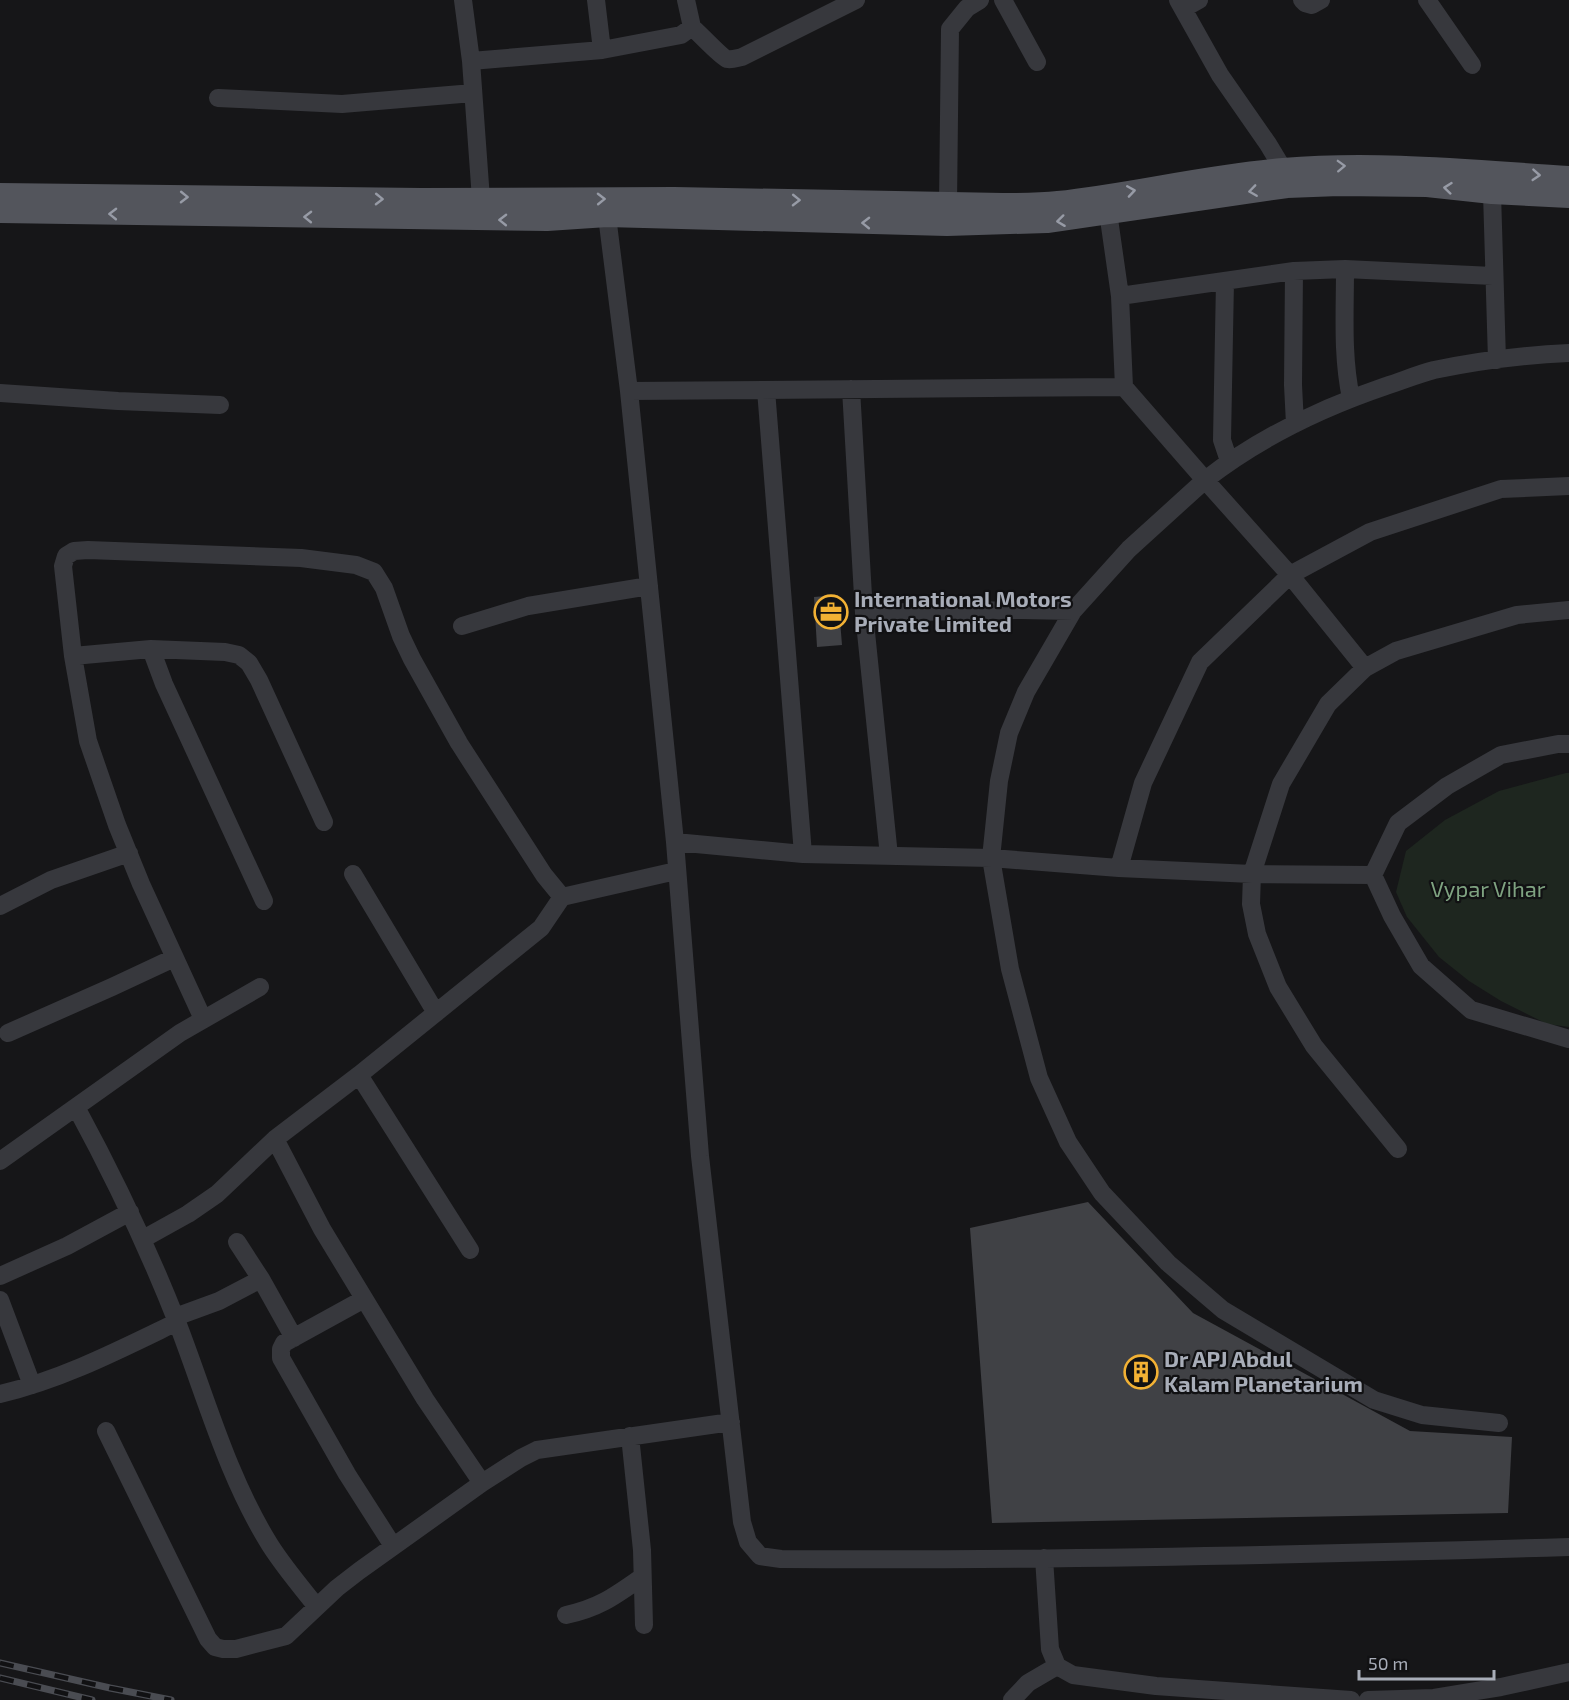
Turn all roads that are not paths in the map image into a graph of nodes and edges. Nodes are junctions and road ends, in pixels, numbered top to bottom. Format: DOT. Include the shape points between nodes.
graph roads {
  1 [pos="463,0"];
  2 [pos="597,0"];
  3 [pos="686,0"];
  4 [pos="856,0"];
  5 [pos="980,0"];
  6 [pos="1003,0"];
  7 [pos="1199,0"];
  8 [pos="1302,0"];
  9 [pos="1322,0"];
  10 [pos="1427,0"];
  11 [pos="1180,5"];
  12 [pos="692,27"];
  13 [pos="602,50"];
  14 [pos="471,61"];
  15 [pos="1036,62"];
  16 [pos="1472,65"];
  17 [pos="473,93"];
  18 [pos="218,98"];
  19 [pos="1283,169"];
  20 [pos="1569,177"];
  21 [pos="1492,193"];
  22 [pos="0,194"];
  23 [pos="1569,197"];
  24 [pos="482,199"];
  25 [pos="948,204"];
  26 [pos="0,212"];
  27 [pos="1108,212"];
  28 [pos="607,216"];
  29 [pos="1345,269"];
  30 [pos="1294,271"];
  31 [pos="1493,276"];
  32 [pos="1225,281"];
  33 [pos="1120,296"];
  34 [pos="1569,353"];
  35 [pos="1497,360"];
  36 [pos="1124,387"];
  37 [pos="851,389"];
  38 [pos="766,390"];
  39 [pos="629,391"];
  40 [pos="0,393"];
  41 [pos="1351,398"];
  42 [pos="220,405"];
  43 [pos="1295,424"];
  44 [pos="1229,462"];
  45 [pos="1205,480"];
  46 [pos="1569,486"];
  47 [pos="1290,575"];
  48 [pos="649,586"];
  49 [pos="1569,610"];
  50 [pos="1073,611"];
  51 [pos="864,613"];
  52 [pos="462,626"];
  53 [pos="152,649"];
  54 [pos="73,656"];
  55 [pos="1365,668"];
  56 [pos="1569,744"];
  57 [pos="324,822"];
  58 [pos="675,842"];
  59 [pos="129,853"];
  60 [pos="803,854"];
  61 [pos="889,856"];
  62 [pos="991,858"];
  63 [pos="1119,868"];
  64 [pos="676,871"];
  65 [pos="353,874"];
  66 [pos="1252,874"];
  67 [pos="1373,875"];
  68 [pos="562,897"];
  69 [pos="264,901"];
  70 [pos="0,906"];
  71 [pos="174,958"];
  72 [pos="260,987"];
  73 [pos="436,1013"];
  74 [pos="203,1018"];
  75 [pos="8,1033"];
  76 [pos="1569,1039"];
  77 [pos="359,1075"];
  78 [pos="76,1107"];
  79 [pos="275,1138"];
  80 [pos="1398,1149"];
  81 [pos="1,1158"];
  82 [pos="130,1212"];
  83 [pos="143,1239"];
  84 [pos="237,1242"];
  85 [pos="470,1250"];
  86 [pos="0,1276"];
  87 [pos="261,1280"];
  88 [pos="364,1299"];
  89 [pos="0,1300"];
  90 [pos="177,1322"];
  91 [pos="294,1338"];
  92 [pos="32,1385"];
  93 [pos="0,1394"];
  94 [pos="731,1422"];
  95 [pos="1500,1423"];
  96 [pos="106,1431"];
  97 [pos="630,1436"];
  98 [pos="482,1483"];
  99 [pos="393,1546"];
  100 [pos="1569,1547"];
  101 [pos="1044,1558"];
  102 [pos="642,1577"];
  103 [pos="317,1607"];
  104 [pos="566,1615"];
  105 [pos="644,1625"];
  106 [pos="1057,1666"];
  107 [pos="1569,1672"];
  108 [pos="1011,1700"];
  109 [pos="1351,1700"];
  110 [pos="1368,1700"];
  1 -- 14 [label="street"];
  2 -- 13 [label="street"];
  3 -- 12 [label="street"];
  4 -- 12 [label="street" via="731,60"];
  5 -- 25 [label="street" via="967,8 950,29"];
  6 -- 15 [label="street"];
  7 -- 11 [label="street"];
  8 -- 9 [label="street" via="1312,5"];
  10 -- 16 [label="street"];
  11 -- 19 [label="street" via="1220,75"];
  12 -- 13 [label="street" via="681,35"];
  13 -- 14 [label="street"];
  14 -- 17 [label="street"];
  17 -- 18 [label="street" via="342,104"];
  17 -- 24 [label="street"];
  19 -- 20 [label="main road, one-way" via="1353,166"];
  25 -- 19 [label="main road, one-way" via="1057,202"];
  21 -- 23 [label="main road"];
  21 -- 27 [label="main road, one-way" via="1427,186 1287,187"];
  21 -- 31 [label="street"];
  22 -- 24 [label="main road, one-way"];
  24 -- 25 [label="main road, one-way" via="674,198"];
  28 -- 26 [label="main road, one-way" via="548,220"];
  27 -- 28 [label="main road, one-way" via="1047,222 947,225"];
  27 -- 33 [label="street"];
  28 -- 39 [label="street"];
  29 -- 30 [label="street"];
  29 -- 31 [label="street"];
  29 -- 41 [label="street" via="1344,354"];
  30 -- 32 [label="street"];
  30 -- 43 [label="street"];
  31 -- 35 [label="street"];
  32 -- 33 [label="street"];
  32 -- 44 [label="street" via="1222,440"];
  33 -- 36 [label="street"];
  34 -- 35 [label="street"];
  35 -- 41 [label="street" via="1431,371"];
  36 -- 37 [label="street"];
  36 -- 45 [label="street"];
  37 -- 38 [label="street"];
  37 -- 51 [label="street"];
  38 -- 39 [label="street"];
  38 -- 60 [label="street"];
  39 -- 48 [label="street"];
  40 -- 42 [label="street"];
  41 -- 43 [label="street"];
  43 -- 44 [label="street"];
  44 -- 45 [label="street"];
  45 -- 47 [label="street"];
  45 -- 50 [label="street" via="1129,549"];
  46 -- 47 [label="street" via="1501,489 1370,532"];
  47 -- 55 [label="street"];
  47 -- 63 [label="street" via="1200,662 1143,783"];
  48 -- 52 [label="street" via="528,606"];
  48 -- 58 [label="street"];
  49 -- 55 [label="street" via="1517,615 1396,651"];
  50 -- 51 [label="street"];
  50 -- 62 [label="street" via="1026,692 1010,733 999,781"];
  51 -- 61 [label="street"];
  53 -- 54 [label="street"];
  53 -- 57 [label="street" via="225,652 239,655 249,663"];
  53 -- 69 [label="street" via="164,684"];
  54 -- 59 [label="street" via="88,741"];
  54 -- 68 [label="street" via="63,566 66,556 74,551 301,558 356,565 374,572 412,659 459,743"];
  55 -- 66 [label="street" via="1328,704 1281,784"];
  56 -- 67 [label="street" via="1501,755 1447,786 1398,823"];
  58 -- 60 [label="street"];
  58 -- 64 [label="street"];
  59 -- 70 [label="street" via="51,880"];
  59 -- 71 [label="street"];
  60 -- 61 [label="street"];
  61 -- 62 [label="street"];
  62 -- 63 [label="street"];
  62 -- 95 [label="street" via="1010,969 1039,1078 1068,1142 1102,1193 1168,1263 1223,1310 1374,1400 1422,1415"];
  63 -- 66 [label="street"];
  64 -- 68 [label="street"];
  64 -- 94 [label="street" via="700,1156"];
  65 -- 73 [label="street"];
  66 -- 67 [label="street"];
  66 -- 80 [label="street" via="1251,904 1257,934 1278,987 1314,1046"];
  67 -- 76 [label="street" via="1421,966 1471,1010"];
  68 -- 73 [label="street" via="542,928"];
  71 -- 74 [label="street"];
  71 -- 75 [label="street"];
  72 -- 74 [label="street"];
  73 -- 77 [label="street"];
  74 -- 78 [label="street"];
  77 -- 79 [label="street"];
  77 -- 85 [label="street"];
  78 -- 81 [label="street"];
  78 -- 82 [label="street"];
  79 -- 83 [label="street" via="217,1194"];
  79 -- 88 [label="street"];
  82 -- 83 [label="street"];
  82 -- 86 [label="street" via="68,1246"];
  83 -- 90 [label="street"];
  84 -- 87 [label="street"];
  87 -- 90 [label="street" via="178,1316"];
  87 -- 91 [label="street"];
  88 -- 91 [label="street"];
  88 -- 98 [label="street"];
  89 -- 92 [label="street"];
  90 -- 92 [label="street" via="82,1368"];
  90 -- 103 [label="street" via="246,1499 270,1544"];
  91 -- 99 [label="street" via="284,1343 281,1358"];
  92 -- 93 [label="street"];
  94 -- 97 [label="street"];
  94 -- 101 [label="street" via="742,1522 748,1542 760,1556"];
  96 -- 103 [label="street" via="215,1647 236,1649 286,1636"];
  97 -- 98 [label="street" via="537,1450"];
  97 -- 102 [label="street" via="642,1539"];
  98 -- 99 [label="street"];
  99 -- 103 [label="street"];
  100 -- 101 [label="street" via="1239,1557"];
  101 -- 106 [label="street" via="1050,1649"];
  102 -- 104 [label="street" via="600,1605"];
  102 -- 105 [label="street"];
  106 -- 108 [label="street" via="1028,1683"];
  106 -- 109 [label="street" via="1073,1675 1156,1686"];
  107 -- 110 [label="street" via="1434,1698"];
}
